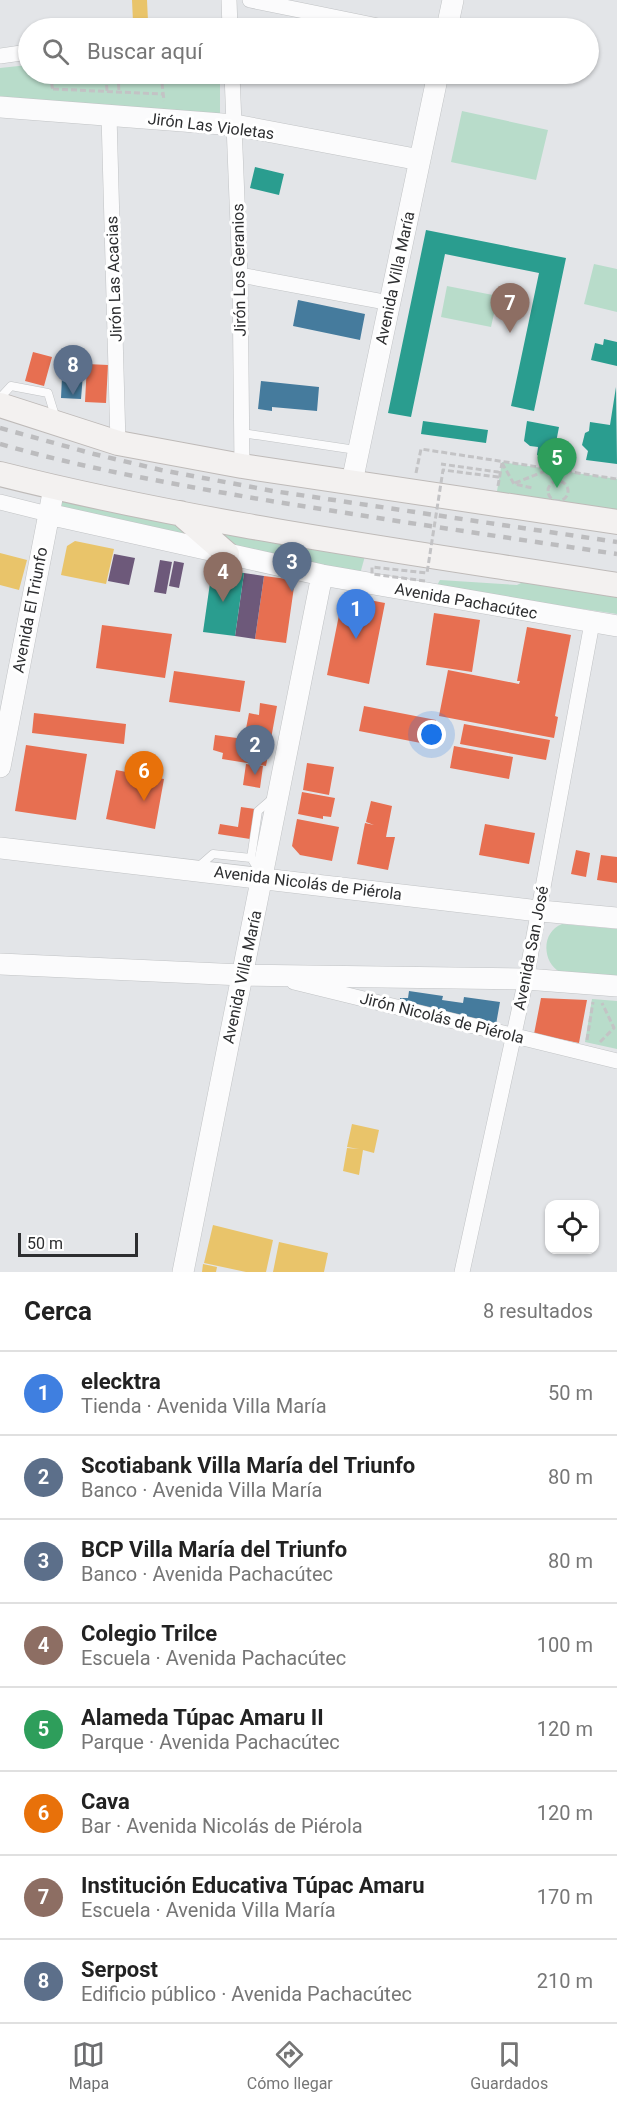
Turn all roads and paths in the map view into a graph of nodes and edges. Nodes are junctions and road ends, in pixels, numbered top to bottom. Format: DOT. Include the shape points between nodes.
graph roads {
  1 [pos="228,0"];
  2 [pos="250,0"];
  3 [pos="453,0"];
  4 [pos="229,18"];
  5 [pos="339,18"];
  6 [pos="449,18"];
  7 [pos="18,53"];
  8 [pos="0,56"];
  9 [pos="52,84"];
  10 [pos="106,84"];
  11 [pos="119,84"];
  12 [pos="160,84"];
  13 [pos="233,84"];
  14 [pos="436,84"];
  15 [pos="53,89"];
  16 [pos="106,91"];
  17 [pos="119,92"];
  18 [pos="162,94"];
  19 [pos="54,95"];
  20 [pos="164,102"];
  21 [pos="0,107"];
  22 [pos="109,115"];
  23 [pos="235,125"];
  24 [pos="420,160"];
  25 [pos="240,275"];
  26 [pos="390,303"];
  27 [pos="0,398"];
  28 [pos="0,405"];
  29 [pos="57,423"];
  30 [pos="242,433"];
  31 [pos="118,443"];
  32 [pos="359,450"];
  33 [pos="502,463"];
  34 [pos="441,464"];
  35 [pos="242,466"];
  36 [pos="548,469"];
  37 [pos="561,471"];
  38 [pos="0,474"];
  39 [pos="617,479"];
  40 [pos="559,481"];
  41 [pos="352,482"];
  42 [pos="415,483"];
  43 [pos="514,484"];
  44 [pos="438,487"];
  45 [pos="54,488"];
  46 [pos="450,489"];
  47 [pos="537,489"];
  48 [pos="506,490"];
  49 [pos="497,497"];
  50 [pos="0,502"];
  51 [pos="180,513"];
  52 [pos="48,514"];
  53 [pos="617,522"];
  54 [pos="227,554"];
  55 [pos="322,575"];
  56 [pos="425,581"];
  57 [pos="617,585"];
  58 [pos="592,623"];
  59 [pos="617,626"];
  60 [pos="0,767"];
  61 [pos="279,793"];
  62 [pos="0,848"];
  63 [pos="251,858"];
  64 [pos="195,870"];
  65 [pos="262,877"];
  66 [pos="539,911"];
  67 [pos="617,918"];
  68 [pos="0,964"];
  69 [pos="242,975"];
  70 [pos="268,975"];
  71 [pos="526,979"];
  72 [pos="613,994"];
  73 [pos="601,1002"];
  74 [pos="615,1028"];
  75 [pos="514,1036"];
  76 [pos="587,1041"];
  77 [pos="608,1046"];
  78 [pos="617,1061"];
  79 [pos="183,1272"];
  80 [pos="462,1272"];
  1 -- 4 [label="street"];
  2 -- 5 [label="street"];
  3 -- 6 [label="main road"];
  7 -- 8 [label="street"];
  9 -- 15 [label="path"];
  10 -- 16 [label="path"];
  11 -- 17 [label="path"];
  12 -- 18 [label="path"];
  13 -- 23 [label="street, Jirón Los Geranios"];
  14 -- 24 [label="main road, Avenida Villa María"];
  15 -- 16 [label="path"];
  15 -- 19 [label="path"];
  16 -- 17 [label="path"];
  17 -- 18 [label="path"];
  18 -- 20 [label="path"];
  21 -- 22 [label="main road, Jirón Las Violetas"];
  22 -- 23 [label="main road, Jirón Las Violetas"];
  22 -- 31 [label="street, Jirón Las Acacias"];
  23 -- 24 [label="main road, Jirón Las Violetas"];
  23 -- 25 [label="street, Jirón Los Geranios"];
  24 -- 26 [label="main road, Avenida Villa María"];
  25 -- 26 [label="street"];
  25 -- 30 [label="street, Jirón Los Geranios"];
  26 -- 32 [label="main road, Avenida Villa María"];
  27 -- 29 [label="lane" via="11,386 48,393"];
  28 -- 29 [label="main road"];
  29 -- 31 [label="main road"];
  30 -- 32 [label="lane"];
  30 -- 35 [label="street, Jirón Los Geranios"];
  31 -- 35 [label="main road"];
  32 -- 41 [label="main road, Avenida Villa María"];
  33 -- 36 [label="path"];
  33 -- 42 [label="path" via="420,449"];
  33 -- 43 [label="path"];
  33 -- 49 [label="path"];
  34 -- 56 [label="path, bridge" via="498,472 498,477 443,470 427,573 372,567 372,574"];
  35 -- 41 [label="main road"];
  36 -- 37 [label="path"];
  36 -- 43 [label="path"];
  37 -- 39 [label="path"];
  37 -- 40 [label="path"];
  38 -- 45 [label="main road"];
  40 -- 40 [label="path" via="549,488 555,501 562,501 568,494 566,484"];
  41 -- 53 [label="main road"];
  43 -- 47 [label="path"];
  43 -- 48 [label="path"];
  44 -- 46 [label="path"];
  45 -- 51 [label="main road"];
  45 -- 52 [label="main road, Avenida El Triunfo"];
  50 -- 52 [label="street, Avenida Pachacútec"];
  51 -- 54 [label="main road"];
  51 -- 57 [label="main road"];
  52 -- 54 [label="main road, Avenida Pachacútec"];
  52 -- 60 [label="main road, Avenida El Triunfo"];
  54 -- 55 [label="main road, Avenida Pachacútec"];
  55 -- 58 [label="main road, Avenida Pachacútec"];
  55 -- 61 [label="main road, Avenida Villa María"];
  58 -- 59 [label="main road, Avenida Pachacútec"];
  58 -- 66 [label="street, Avenida San José"];
  61 -- 63 [label="lane" via="258,810"];
  61 -- 65 [label="main road, Avenida Villa María"];
  62 -- 64 [label="main road, Avenida Nicolás de Piérola"];
  63 -- 64 [label="lane" via="213,854"];
  63 -- 65 [label="lane"];
  64 -- 65 [label="main road, Avenida Nicolás de Piérola"];
  65 -- 66 [label="main road, Avenida Nicolás de Piérola"];
  65 -- 69 [label="main road, Avenida Villa María"];
  66 -- 67 [label="main road, Avenida Nicolás de Piérola"];
  66 -- 71 [label="street, Avenida San José"];
  68 -- 69 [label="main road"];
  69 -- 70 [label="main road"];
  69 -- 79 [label="main road, Avenida Villa María"];
  70 -- 71 [label="main road"];
  70 -- 75 [label="street, Jirón Nicolás de Piérola"];
  71 -- 72 [label="main road"];
  71 -- 75 [label="street, Avenida San José"];
  72 -- 73 [label="path"];
  73 -- 74 [label="path"];
  73 -- 76 [label="path" via="593,1002"];
  74 -- 77 [label="path" via="598,1043"];
  75 -- 78 [label="street, Jirón Nicolás de Piérola"];
  75 -- 80 [label="street, Avenida San José"];
}
